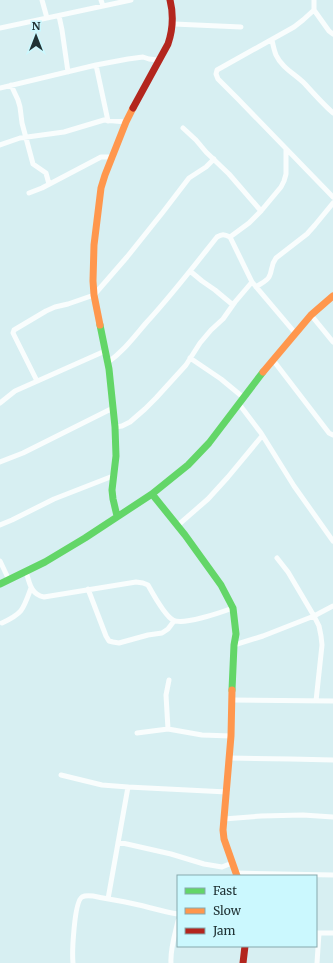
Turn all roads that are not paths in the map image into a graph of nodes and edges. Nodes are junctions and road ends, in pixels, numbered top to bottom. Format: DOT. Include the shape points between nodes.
graph roads {
  1 [pos="42,0"];
  2 [pos="101,0"];
  3 [pos="130,0"];
  4 [pos="170,0"];
  5 [pos="314,0"];
  6 [pos="103,6"];
  7 [pos="314,10"];
  8 [pos="59,16"];
  9 [pos="47,18"];
  10 [pos="174,24"];
  11 [pos="241,26"];
  12 [pos="0,28"];
  13 [pos="333,34"];
  14 [pos="272,40"];
  15 [pos="158,60"];
  16 [pos="96,65"];
  17 [pos="68,72"];
  18 [pos="11,85"];
  19 [pos="0,88"];
  20 [pos="333,113"];
  21 [pos="108,121"];
  22 [pos="126,122"];
  23 [pos="183,128"];
  24 [pos="26,137"];
  25 [pos="0,145"];
  26 [pos="286,149"];
  27 [pos="113,157"];
  28 [pos="214,159"];
  29 [pos="49,184"];
  30 [pos="29,193"];
  31 [pos="333,197"];
  32 [pos="333,203"];
  33 [pos="261,211"];
  34 [pos="230,237"];
  35 [pos="190,271"];
  36 [pos="252,282"];
  37 [pos="256,287"];
  38 [pos="94,295"];
  39 [pos="333,296"];
  40 [pos="233,304"];
  41 [pos="311,315"];
  42 [pos="296,334"];
  43 [pos="333,342"];
  44 [pos="105,351"];
  45 [pos="190,358"];
  46 [pos="273,360"];
  47 [pos="107,363"];
  48 [pos="37,381"];
  49 [pos="241,401"];
  50 [pos="0,403"];
  51 [pos="113,408"];
  52 [pos="115,427"];
  53 [pos="333,435"];
  54 [pos="262,436"];
  55 [pos="0,462"];
  56 [pos="112,476"];
  57 [pos="152,494"];
  58 [pos="117,516"];
  59 [pos="0,525"];
  60 [pos="177,526"];
  61 [pos="333,541"];
  62 [pos="277,558"];
  63 [pos="0,561"];
  64 [pos="26,571"];
  65 [pos="9,580"];
  66 [pos="0,584"];
  67 [pos="31,588"];
  68 [pos="88,589"];
  69 [pos="333,606"];
  70 [pos="233,608"];
  71 [pos="314,616"];
  72 [pos="174,621"];
  73 [pos="2,623"];
  74 [pos="234,645"];
  75 [pos="169,680"];
  76 [pos="232,700"];
  77 [pos="316,701"];
  78 [pos="333,702"];
  79 [pos="168,729"];
  80 [pos="137,733"];
  81 [pos="231,736"];
  82 [pos="229,758"];
  83 [pos="333,760"];
  84 [pos="61,775"];
  85 [pos="128,787"];
  86 [pos="227,792"];
  87 [pos="333,817"];
  88 [pos="224,818"];
  89 [pos="118,842"];
  90 [pos="232,863"];
  91 [pos="236,874"];
  92 [pos="333,875"];
  93 [pos="108,899"];
  94 [pos="177,914"];
  95 [pos="177,925"];
  96 [pos="317,933"];
  97 [pos="333,934"];
  98 [pos="245,947"];
  99 [pos="73,963"];
  100 [pos="171,963"];
  101 [pos="243,963"];
  102 [pos="317,963"];
  1 -- 9 [label="street"];
  2 -- 6 [label="street"];
  3 -- 6 [label="street"];
  4 -- 10 [label="street"];
  5 -- 7 [label="street"];
  6 -- 8 [label="street"];
  7 -- 13 [label="street"];
  7 -- 14 [label="street"];
  8 -- 9 [label="street"];
  8 -- 17 [label="street"];
  9 -- 12 [label="street"];
  10 -- 11 [label="street"];
  10 -- 15 [label="street" via="168,44"];
  14 -- 20 [label="street" via="279,61"];
  14 -- 26 [label="street" via="217,70 216,74 218,80"];
  15 -- 16 [label="street" via="144,57"];
  15 -- 22 [label="street"];
  16 -- 17 [label="street"];
  16 -- 21 [label="street"];
  17 -- 18 [label="street"];
  18 -- 19 [label="street"];
  18 -- 24 [label="street" via="18,100"];
  21 -- 22 [label="street"];
  21 -- 24 [label="street" via="55,134"];
  22 -- 27 [label="street"];
  23 -- 28 [label="street"];
  24 -- 25 [label="street"];
  24 -- 29 [label="street" via="33,164 46,173"];
  26 -- 31 [label="street"];
  26 -- 33 [label="street" via="284,181"];
  27 -- 29 [label="street" via="101,157"];
  27 -- 38 [label="street" via="105,175 99,204 92,281"];
  28 -- 33 [label="street"];
  28 -- 38 [label="street" via="189,178"];
  29 -- 30 [label="street"];
  32 -- 37 [label="street" via="307,234 276,258 271,266 269,278"];
  33 -- 34 [label="street"];
  34 -- 35 [label="street" via="217,237"];
  34 -- 36 [label="street"];
  35 -- 40 [label="street"];
  35 -- 47 [label="street" via="129,344"];
  36 -- 37 [label="street"];
  36 -- 40 [label="street"];
  37 -- 42 [label="street"];
  38 -- 44 [label="street"];
  38 -- 48 [label="street" via="55,307 14,330 14,335"];
  39 -- 41 [label="street"];
  40 -- 45 [label="street"];
  41 -- 42 [label="street"];
  41 -- 43 [label="street"];
  42 -- 46 [label="street"];
  44 -- 47 [label="street"];
  44 -- 48 [label="street"];
  45 -- 49 [label="street" via="221,380"];
  45 -- 52 [label="street" via="146,409 130,422"];
  46 -- 49 [label="street"];
  46 -- 53 [label="street"];
  47 -- 51 [label="street"];
  48 -- 50 [label="street" via="8,395"];
  49 -- 54 [label="street"];
  49 -- 57 [label="street" via="199,454"];
  51 -- 52 [label="street"];
  51 -- 55 [label="street"];
  52 -- 56 [label="street" via="116,456"];
  54 -- 60 [label="street" via="208,499"];
  54 -- 61 [label="street"];
  56 -- 58 [label="street"];
  56 -- 59 [label="street" via="54,499"];
  57 -- 58 [label="street"];
  57 -- 60 [label="street"];
  58 -- 64 [label="street" via="85,538"];
  60 -- 70 [label="street" via="222,585"];
  62 -- 71 [label="street"];
  63 -- 65 [label="street"];
  64 -- 65 [label="street"];
  64 -- 67 [label="street"];
  65 -- 66 [label="street"];
  67 -- 68 [label="street" via="39,596 44,597"];
  67 -- 73 [label="street" via="21,611"];
  68 -- 72 [label="street" via="143,583 148,585"];
  68 -- 72 [label="street" via="106,636 113,642 119,643 162,632"];
  69 -- 71 [label="street"];
  70 -- 72 [label="street" via="194,620"];
  70 -- 74 [label="street" via="236,634"];
  71 -- 74 [label="street"];
  71 -- 77 [label="street" via="319,626 322,645"];
  74 -- 76 [label="street"];
  75 -- 79 [label="street" via="166,695"];
  76 -- 77 [label="street"];
  76 -- 81 [label="street"];
  77 -- 78 [label="street"];
  79 -- 80 [label="street"];
  79 -- 81 [label="street" via="202,735"];
  81 -- 82 [label="street"];
  82 -- 83 [label="street"];
  82 -- 86 [label="street"];
  84 -- 85 [label="street" via="102,785"];
  85 -- 86 [label="street"];
  85 -- 89 [label="street"];
  86 -- 88 [label="street"];
  87 -- 88 [label="street" via="303,815"];
  88 -- 90 [label="street" via="224,840"];
  89 -- 90 [label="street" via="222,868"];
  89 -- 93 [label="street"];
  90 -- 91 [label="street"];
  91 -- 92 [label="street"];
  93 -- 94 [label="street"];
  93 -- 99 [label="street" via="88,896 79,899 72,950"];
  95 -- 100 [label="street"];
  96 -- 97 [label="street"];
  96 -- 102 [label="street"];
  98 -- 101 [label="street"];
}
